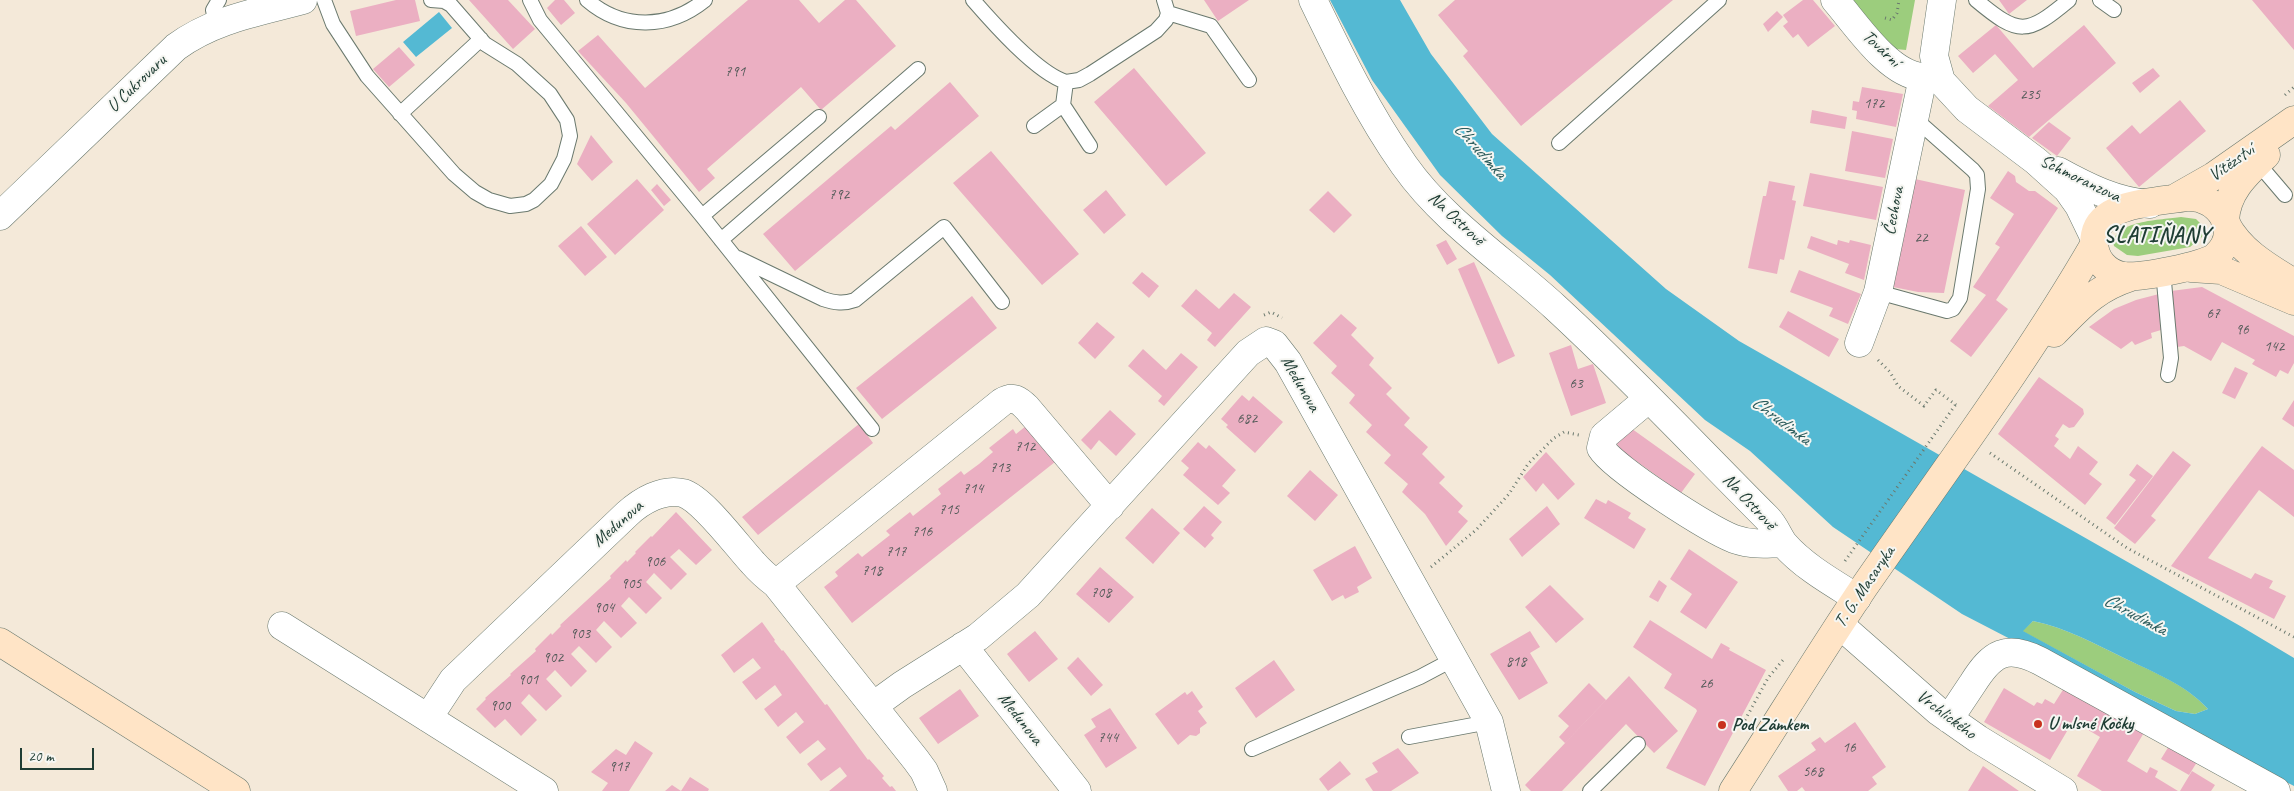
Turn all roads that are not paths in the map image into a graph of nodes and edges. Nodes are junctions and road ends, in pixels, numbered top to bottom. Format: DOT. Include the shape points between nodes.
graph roads {
  1 [pos="303,0"];
  2 [pos="324,0"];
  3 [pos="431,0"];
  4 [pos="530,0"];
  5 [pos="587,0"];
  6 [pos="705,0"];
  7 [pos="973,0"];
  8 [pos="1313,0"];
  9 [pos="1719,0"];
  10 [pos="1835,0"];
  11 [pos="1942,0"];
  12 [pos="1976,0"];
  13 [pos="2069,0"];
  14 [pos="2100,0"];
  15 [pos="1166,6"];
  16 [pos="2114,10"];
  17 [pos="218,12"];
  18 [pos="480,40"];
  19 [pos="918,70"];
  20 [pos="1930,75"];
  21 [pos="1249,80"];
  22 [pos="1066,82"];
  23 [pos="1063,105"];
  24 [pos="2287,109"];
  25 [pos="400,114"];
  26 [pos="1913,117"];
  27 [pos="819,118"];
  28 [pos="1034,126"];
  29 [pos="2294,128"];
  30 [pos="1559,143"];
  31 [pos="2013,143"];
  32 [pos="1090,146"];
  33 [pos="2249,161"];
  34 [pos="2285,195"];
  35 [pos="2158,202"];
  36 [pos="0,216"];
  37 [pos="702,216"];
  38 [pos="2226,223"];
  39 [pos="721,240"];
  40 [pos="2094,241"];
  41 [pos="733,256"];
  42 [pos="2171,270"];
  43 [pos="2131,277"];
  44 [pos="2294,283"];
  45 [pos="1878,292"];
  46 [pos="2294,301"];
  47 [pos="1002,302"];
  48 [pos="1859,342"];
  49 [pos="2168,375"];
  50 [pos="2004,388"];
  51 [pos="1648,399"];
  52 [pos="872,428"];
  53 [pos="1110,506"];
  54 [pos="1784,543"];
  55 [pos="776,584"];
  56 [pos="1861,593"];
  57 [pos="1840,625"];
  58 [pos="282,626"];
  59 [pos="0,642"];
  60 [pos="963,646"];
  61 [pos="1454,659"];
  62 [pos="873,706"];
  63 [pos="428,718"];
  64 [pos="1949,719"];
  65 [pos="1489,722"];
  66 [pos="1408,737"];
  67 [pos="1638,744"];
  68 [pos="1252,749"];
  69 [pos="236,791"];
  70 [pos="544,791"];
  71 [pos="933,791"];
  72 [pos="1077,791"];
  73 [pos="1506,791"];
  74 [pos="1590,791"];
  75 [pos="1733,791"];
  76 [pos="2063,791"];
  77 [pos="2276,791"];
  1 -- 17 [label="street, U Cukrovaru"];
  2 -- 25 [label="lane" via="333,24 364,71"];
  3 -- 18 [label="lane" via="451,5"];
  4 -- 37 [label="lane" via="540,20"];
  5 -- 6 [label="lane" via="621,20 650,23 684,14"];
  7 -- 22 [label="lane" via="1040,66"];
  8 -- 51 [label="street, Na Ostrově" via="1344,64 1383,132 1419,184 1458,224 1581,331"];
  9 -- 30 [label="lane"];
  10 -- 20 [label="street, Tovární" via="1887,59 1905,71"];
  11 -- 20 [label="street, Schmoranzova"];
  12 -- 13 [label="lane" via="2005,23 2026,28 2047,19"];
  14 -- 16 [label="lane"];
  15 -- 21 [label="lane" via="1211,26"];
  15 -- 22 [label="lane" via="1166,20 1156,31 1090,74"];
  17 -- 36 [label="street, U Cukrovaru" via="200,31 176,47"];
  18 -- 25 [label="lane"];
  18 -- 25 [label="lane" via="525,70 558,103 567,120 569,146 556,175 543,193 519,206 489,200 454,174"];
  19 -- 39 [label="lane"];
  20 -- 26 [label="street, Čechova"];
  20 -- 31 [label="street, Schmoranzova" via="1967,109"];
  22 -- 23 [label="lane"];
  23 -- 28 [label="lane"];
  23 -- 32 [label="lane"];
  24 -- 33 [label="main road, Vítězství"];
  26 -- 45 [label="street, Čechova"];
  26 -- 45 [label="lane" via="1968,165 1978,179 1960,298 1953,309 1947,311"];
  27 -- 37 [label="lane"];
  29 -- 33 [label="main road, Vítězství"];
  31 -- 35 [label="street, Schmoranzova" via="2095,190 2128,202"];
  31 -- 40 [label="street, Schmoranzova" via="2073,196"];
  33 -- 34 [label="lane"];
  33 -- 35 [label="main road, Vítězství" via="2196,188"];
  33 -- 38 [label="main road, Vítězství" via="2227,202"];
  35 -- 38 [label="main road, T. G. Masaryka" via="2203,198 2217,207"];
  35 -- 40 [label="main road, T. G. Masaryka" via="2114,211 2100,223"];
  37 -- 39 [label="lane"];
  38 -- 42 [label="main road, T. G. Masaryka" via="2226,239 2215,257 2206,263"];
  38 -- 44 [label="main road, T. G. Masaryka" via="2234,238 2249,253"];
  39 -- 41 [label="lane"];
  40 -- 43 [label="main road, T. G. Masaryka" via="2098,259 2106,268 2115,274"];
  40 -- 50 [label="main road, T. G. Masaryka" via="2068,290"];
  41 -- 47 [label="lane" via="823,299 846,303 855,300 944,227"];
  41 -- 52 [label="lane"];
  42 -- 43 [label="main road, T. G. Masaryka"];
  42 -- 46 [label="main road, T. G. Masaryka" via="2221,270"];
  42 -- 49 [label="lane" via="2171,358"];
  43 -- 50 [label="main road, T. G. Masaryka" via="2090,297"];
  45 -- 48 [label="street, Čechova"];
  50 -- 56 [label="main road, T. G. Masaryka" via="1979,440"];
  51 -- 54 [label="street, Na Ostrově" via="1768,518"];
  51 -- 54 [label="street, Na Ostrově" via="1609,430 1601,442 1611,461 1722,533 1752,544"];
  53 -- 55 [label="street" via="1027,408 1018,399 1010,398"];
  53 -- 60 [label="street, Medunova" via="1028,595"];
  53 -- 61 [label="street, Medunova" via="1248,353 1262,342 1270,342 1288,362"];
  54 -- 56 [label="street, Na Ostrově" via="1825,577"];
  55 -- 62 [label="street, Medunova"];
  55 -- 63 [label="street, Medunova" via="754,565 696,500 682,493 655,496 627,514 460,674"];
  56 -- 57 [label="main road, T. G. Masaryka"];
  57 -- 64 [label="street, Vrchlického"];
  57 -- 75 [label="main road, T. G. Masaryka"];
  58 -- 63 [label="street"];
  59 -- 69 [label="main road"];
  60 -- 62 [label="street, Medunova"];
  60 -- 72 [label="street, Medunova"];
  61 -- 65 [label="street, Medunova"];
  61 -- 68 [label="lane" via="1420,677"];
  62 -- 71 [label="street, Medunova" via="924,771"];
  63 -- 70 [label="street"];
  64 -- 76 [label="street, Vrchlického"];
  64 -- 77 [label="street" via="1989,661 2004,652 2022,653"];
  65 -- 66 [label="lane"];
  65 -- 73 [label="street, Medunova"];
  67 -- 74 [label="lane"];
}
